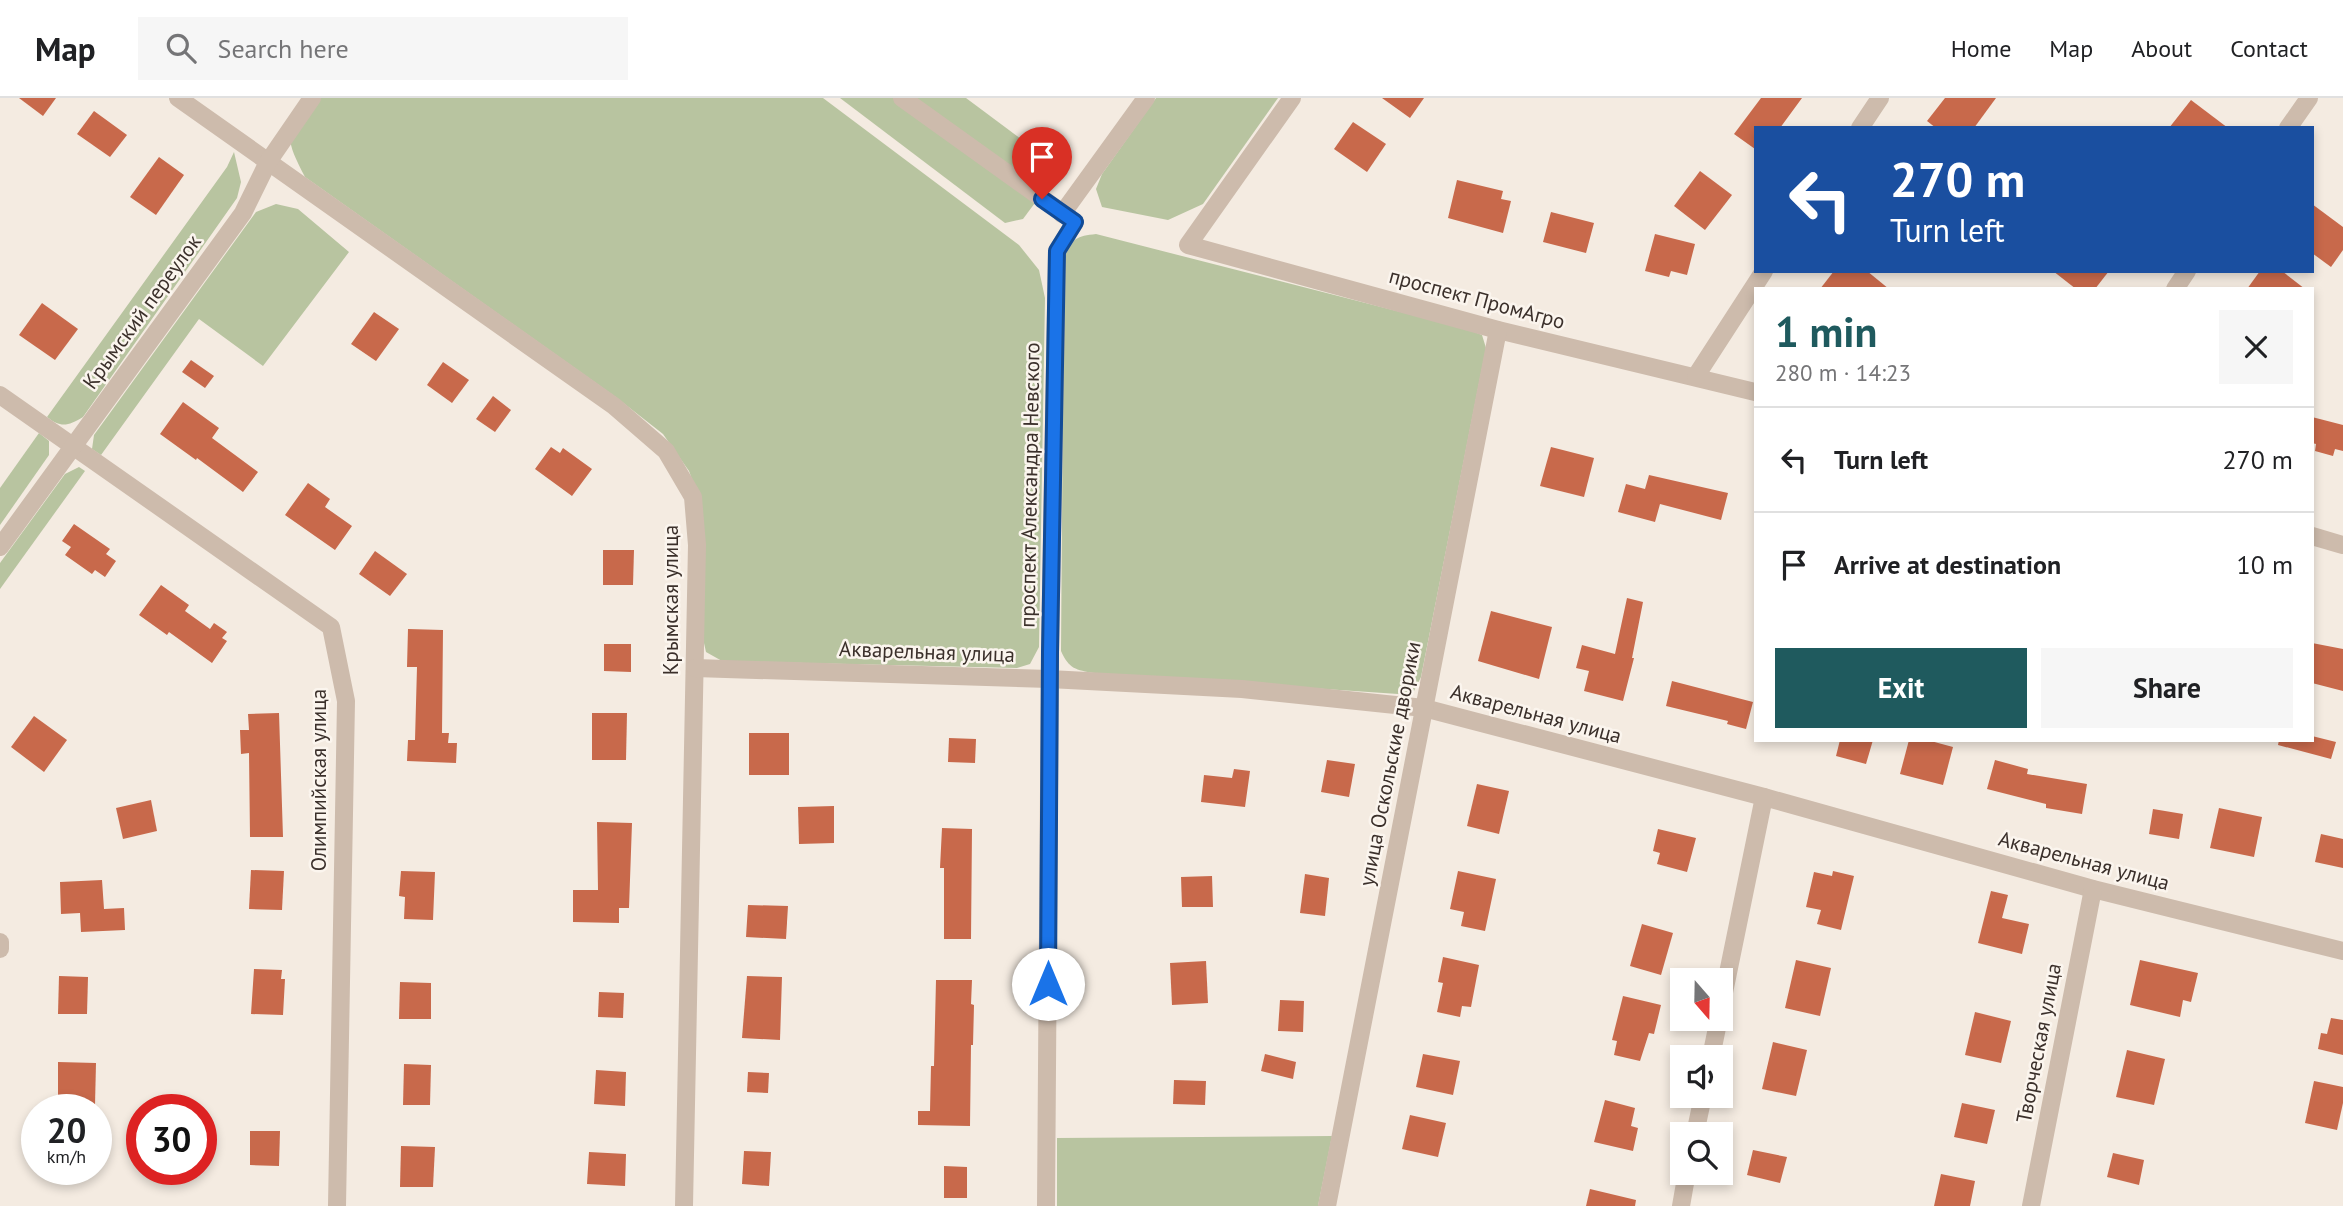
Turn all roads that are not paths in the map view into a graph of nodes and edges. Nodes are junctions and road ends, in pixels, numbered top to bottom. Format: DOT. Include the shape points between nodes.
graph roads {
  1 [pos="178,98"];
  2 [pos="312,98"];
  3 [pos="902,98"];
  4 [pos="1146,98"];
  5 [pos="1292,98"];
  6 [pos="1880,98"];
  7 [pos="2309,98"];
  8 [pos="1861,126"];
  9 [pos="2289,126"];
  10 [pos="268,162"];
  11 [pos="1062,214"];
  12 [pos="1763,273"];
  13 [pos="1498,330"];
  14 [pos="1696,376"];
  15 [pos="1754,392"];
  16 [pos="0,395"];
  17 [pos="73,447"];
  18 [pos="2314,538"];
  19 [pos="2343,545"];
  20 [pos="0,547"];
  21 [pos="695,667"];
  22 [pos="1049,679"];
  23 [pos="1424,708"];
  24 [pos="1764,797"];
  25 [pos="2093,889"];
  26 [pos="0,942"];
  27 [pos="0,949"];
  28 [pos="2343,951"];
  29 [pos="1729,968"];
  30 [pos="1685,1185"];
  31 [pos="337,1206"];
  32 [pos="684,1206"];
  33 [pos="1046,1206"];
  34 [pos="1327,1206"];
  35 [pos="1681,1206"];
  36 [pos="2031,1206"];
  1 -- 10 [label="street, Крымская улица"];
  2 -- 10 [label="street, Крымский переулок"];
  3 -- 11 [label="street"];
  4 -- 11 [label="street"];
  5 -- 13 [label="street, проспект ПромАгро" via="1188,245"];
  6 -- 8 [label="street"];
  7 -- 9 [label="street"];
  10 -- 17 [label="street, Крымский переулок" via="243,213"];
  10 -- 21 [label="street, Крымская улица" via="614,406 666,451 693,497"];
  11 -- 22 [label="street, проспект Александра Невского" via="1075,222 1057,251"];
  12 -- 14 [label="street"];
  13 -- 14 [label="street, проспект ПромАгро"];
  13 -- 23 [label="street, улица Оскольские дворики"];
  14 -- 15 [label="street, проспект ПромАгро"];
  16 -- 17 [label="street, Олимпийская улица"];
  17 -- 20 [label="street, Крымский переулок"];
  17 -- 31 [label="street, Олимпийская улица" via="331,627 346,701"];
  18 -- 19 [label="street"];
  21 -- 22 [label="street, Акварельная улица"];
  21 -- 32 [label="street, Крымская улица"];
  22 -- 23 [label="street, Акварельная улица" via="1242,689"];
  22 -- 33 [label="street, проспект Александра Невского"];
  23 -- 24 [label="street, Акварельная улица"];
  23 -- 34 [label="street, улица Оскольские дворики"];
  24 -- 25 [label="street, Акварельная улица"];
  24 -- 29 [label="street"];
  25 -- 28 [label="street, Акварельная улица"];
  25 -- 36 [label="street, Творческая улица"];
  26 -- 27 [label="street"];
  30 -- 35 [label="street"];
}
